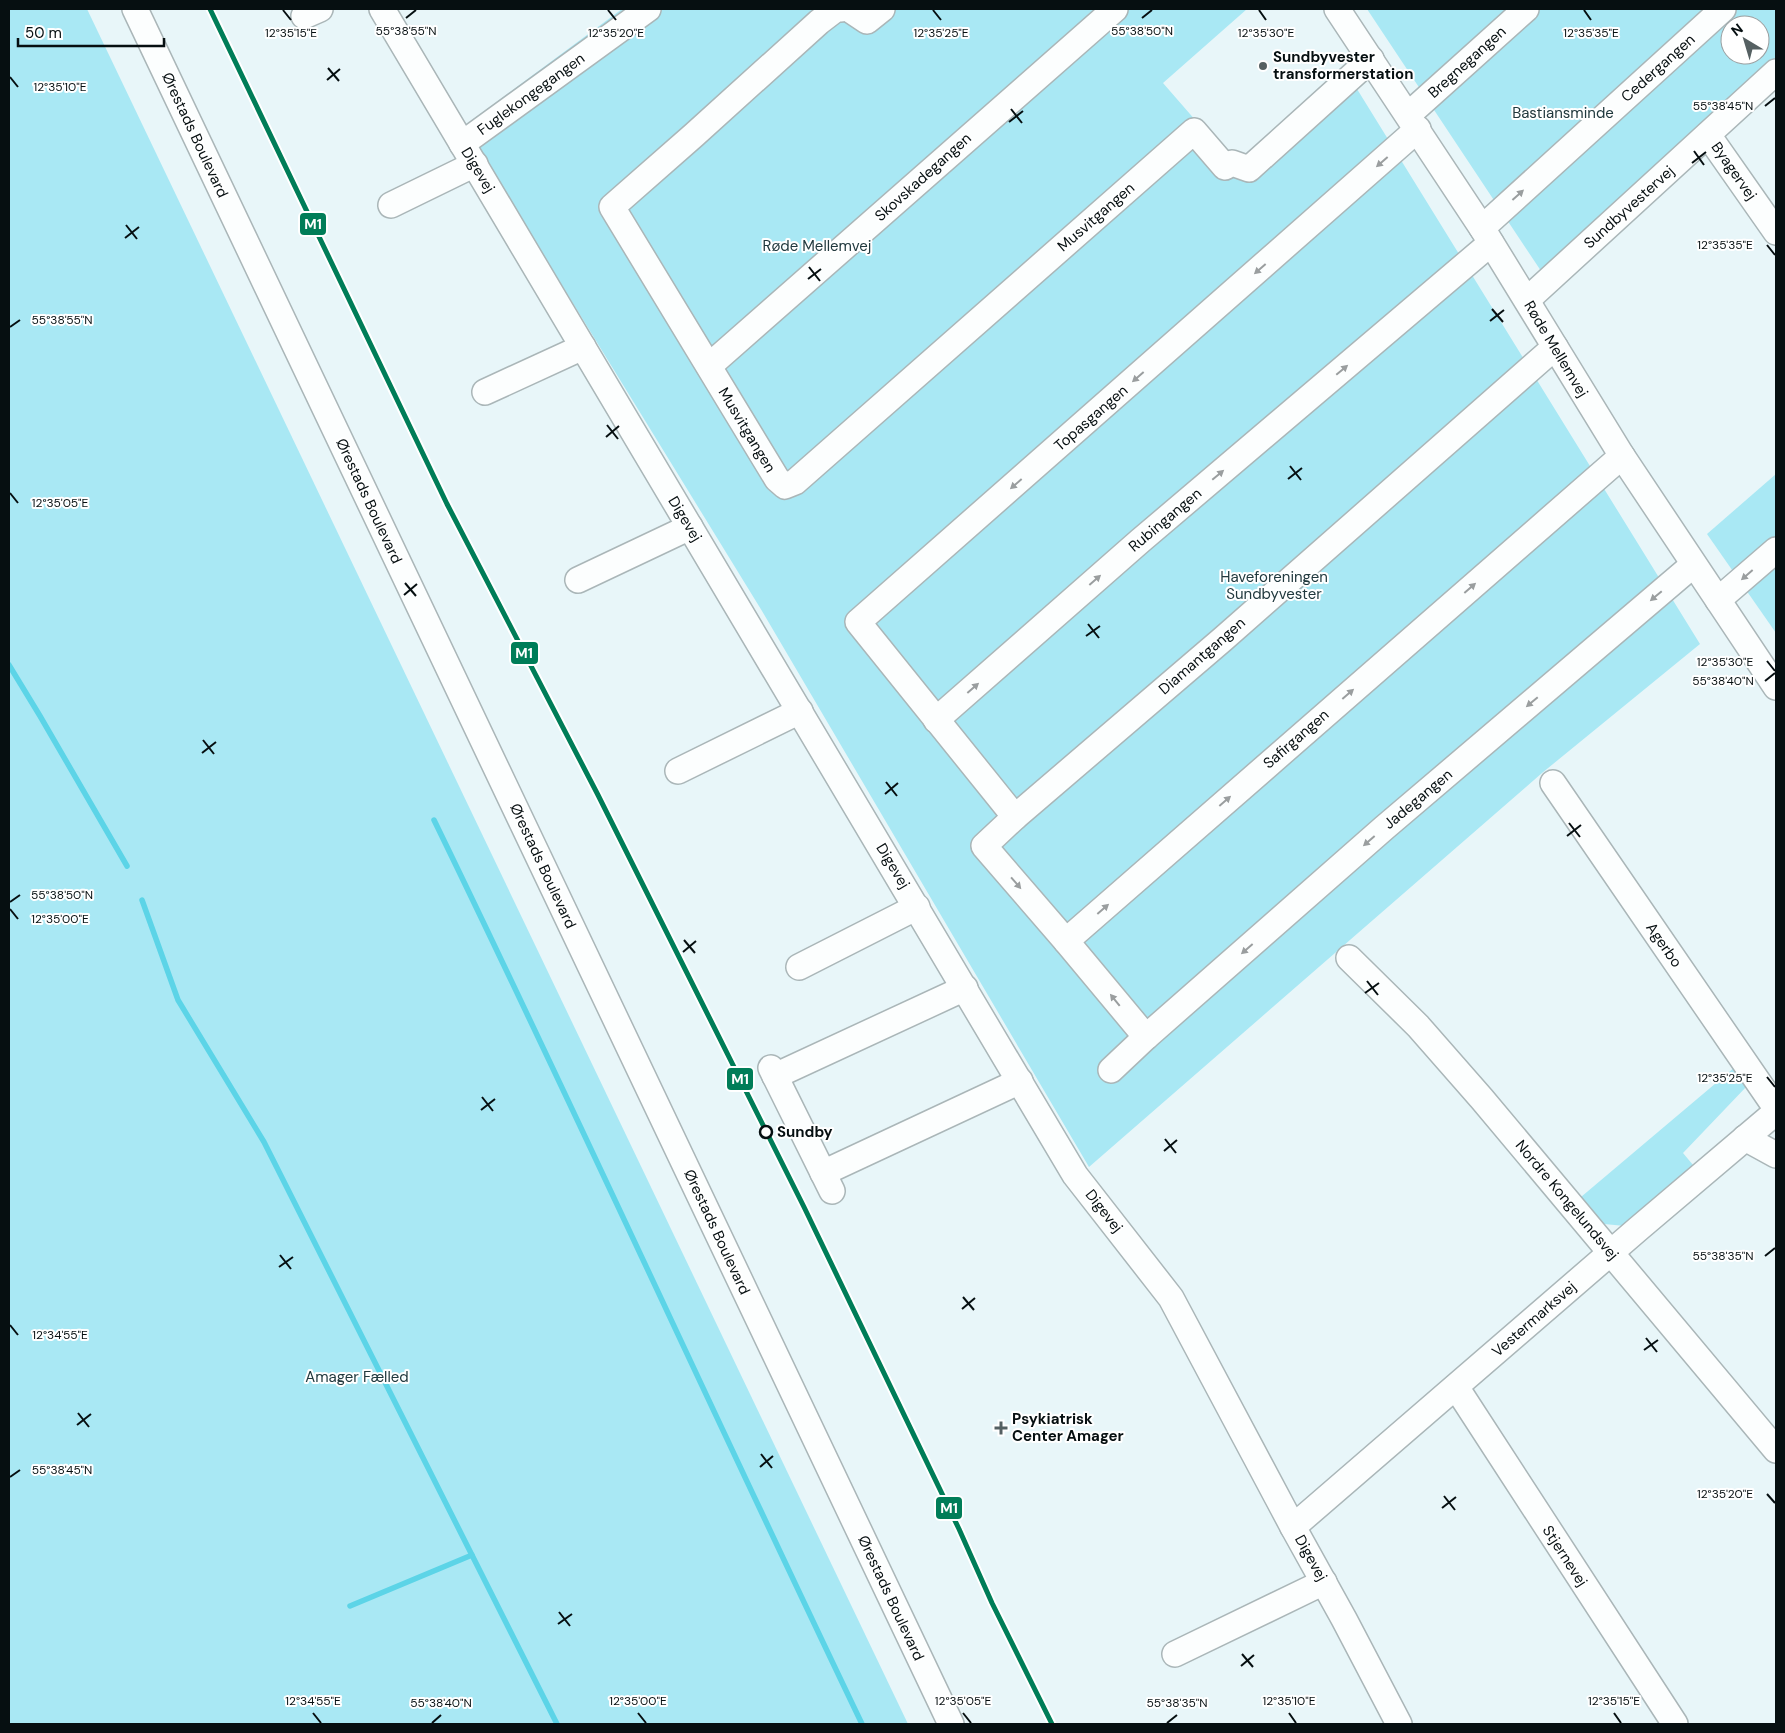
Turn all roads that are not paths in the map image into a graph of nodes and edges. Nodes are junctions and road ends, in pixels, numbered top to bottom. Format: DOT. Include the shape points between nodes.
graph roads {
  1 [pos="135,9"];
  2 [pos="382,9"];
  3 [pos="648,9"];
  4 [pos="841,9"];
  5 [pos="849,9"];
  6 [pos="882,9"];
  7 [pos="1115,9"];
  8 [pos="1338,9"];
  9 [pos="1526,9"];
  10 [pos="1723,9"];
  11 [pos="1371,59"];
  12 [pos="1776,72"];
  13 [pos="1413,122"];
  14 [pos="1708,135"];
  15 [pos="469,154"];
  16 [pos="391,205"];
  17 [pos="1776,232"];
  18 [pos="1487,235"];
  19 [pos="1527,300"];
  20 [pos="584,347"];
  21 [pos="1555,347"];
  22 [pos="709,366"];
  23 [pos="485,392"];
  24 [pos="1622,456"];
  25 [pos="690,527"];
  26 [pos="1776,550"];
  27 [pos="1693,565"];
  28 [pos="578,580"];
  29 [pos="1718,600"];
  30 [pos="1776,688"];
  31 [pos="800,711"];
  32 [pos="936,720"];
  33 [pos="678,771"];
  34 [pos="1553,783"];
  35 [pos="1015,817"];
  36 [pos="917,908"];
  37 [pos="1066,941"];
  38 [pos="1349,958"];
  39 [pos="799,967"];
  40 [pos="965,988"];
  41 [pos="1146,1037"];
  42 [pos="1111,1070"];
  43 [pos="1020,1081"];
  44 [pos="1776,1108"];
  45 [pos="1776,1112"];
  46 [pos="1745,1138"];
  47 [pos="1776,1155"];
  48 [pos="1611,1252"];
  49 [pos="1456,1387"];
  50 [pos="1776,1450"];
  51 [pos="1293,1527"];
  52 [pos="1324,1582"];
  53 [pos="1175,1654"];
  54 [pos="951,1724"];
  55 [pos="1399,1724"];
  56 [pos="1675,1724"];
  1 -- 54 [label="street, Ørestads Boulevard"];
  2 -- 15 [label="street, Digevej"];
  3 -- 15 [label="street, Fuglekongegangen"];
  4 -- 22 [label="street, Musvitgangen" via="836,9 819,22 612,207"];
  5 -- 6 [label="street" via="867,21"];
  7 -- 22 [label="street, Skovskadegangen"];
  8 -- 11 [label="street, Røde Mellemvej"];
  9 -- 13 [label="street, Bregnegangen"];
  18 -- 10 [label="street, Cedergangen, one-way"];
  11 -- 13 [label="street, Røde Mellemvej"];
  11 -- 22 [label="street, Musvitgangen" via="1249,169 1232,163 1225,168 1194,131 795,482 785,486 777,478"];
  12 -- 14 [label="street, Sundbyvestervej"];
  13 -- 18 [label="street, Røde Mellemvej"];
  13 -- 32 [label="street, Topasgangen, one-way" via="858,622"];
  14 -- 17 [label="street, Byagervej"];
  14 -- 19 [label="street, Sundbyvestervej"];
  15 -- 16 [label="street, Fuglekongegangen"];
  15 -- 20 [label="street, Digevej"];
  18 -- 19 [label="street, Røde Mellemvej"];
  32 -- 18 [label="street, Rubingangen, one-way"];
  19 -- 21 [label="street, Røde Mellemvej"];
  20 -- 23 [label="street"];
  20 -- 25 [label="street, Digevej"];
  21 -- 24 [label="street, Røde Mellemvej"];
  21 -- 35 [label="street, Diamantgangen"];
  24 -- 27 [label="street, Røde Mellemvej"];
  37 -- 24 [label="street, Safirgangen, one-way"];
  25 -- 28 [label="street"];
  25 -- 31 [label="street, Digevej"];
  26 -- 29 [label="street, one-way"];
  27 -- 29 [label="street, Røde Mellemvej"];
  27 -- 41 [label="street, Jadegangen, one-way" via="1384,828"];
  29 -- 30 [label="street, Røde Mellemvej"];
  31 -- 33 [label="street"];
  31 -- 36 [label="street, Digevej"];
  32 -- 35 [label="street"];
  34 -- 44 [label="street, Agerbo"];
  35 -- 37 [label="street, Diamantgangen, one-way" via="984,846"];
  36 -- 39 [label="street"];
  36 -- 40 [label="street, Digevej"];
  41 -- 37 [label="street, one-way"];
  38 -- 48 [label="street, Nordre Kongelundsvej" via="1418,1026"];
  40 -- 43 [label="street, Digevej"];
  40 -- 43 [label="street" via="773,1072 828,1182"];
  41 -- 42 [label="street, Jadegangen"];
  43 -- 51 [label="street, Digevej" via="1075,1175 1171,1298"];
  45 -- 46 [label="street, Vestermarksvej"];
  46 -- 47 [label="street"];
  46 -- 48 [label="street, Vestermarksvej"];
  48 -- 49 [label="street, Vestermarksvej"];
  48 -- 50 [label="street, Nordre Kongelundsvej"];
  49 -- 51 [label="street, Vestermarksvej"];
  49 -- 56 [label="street, Stjernevej"];
  51 -- 52 [label="street, Digevej"];
  52 -- 53 [label="street"];
  52 -- 55 [label="street, Digevej"];
}
